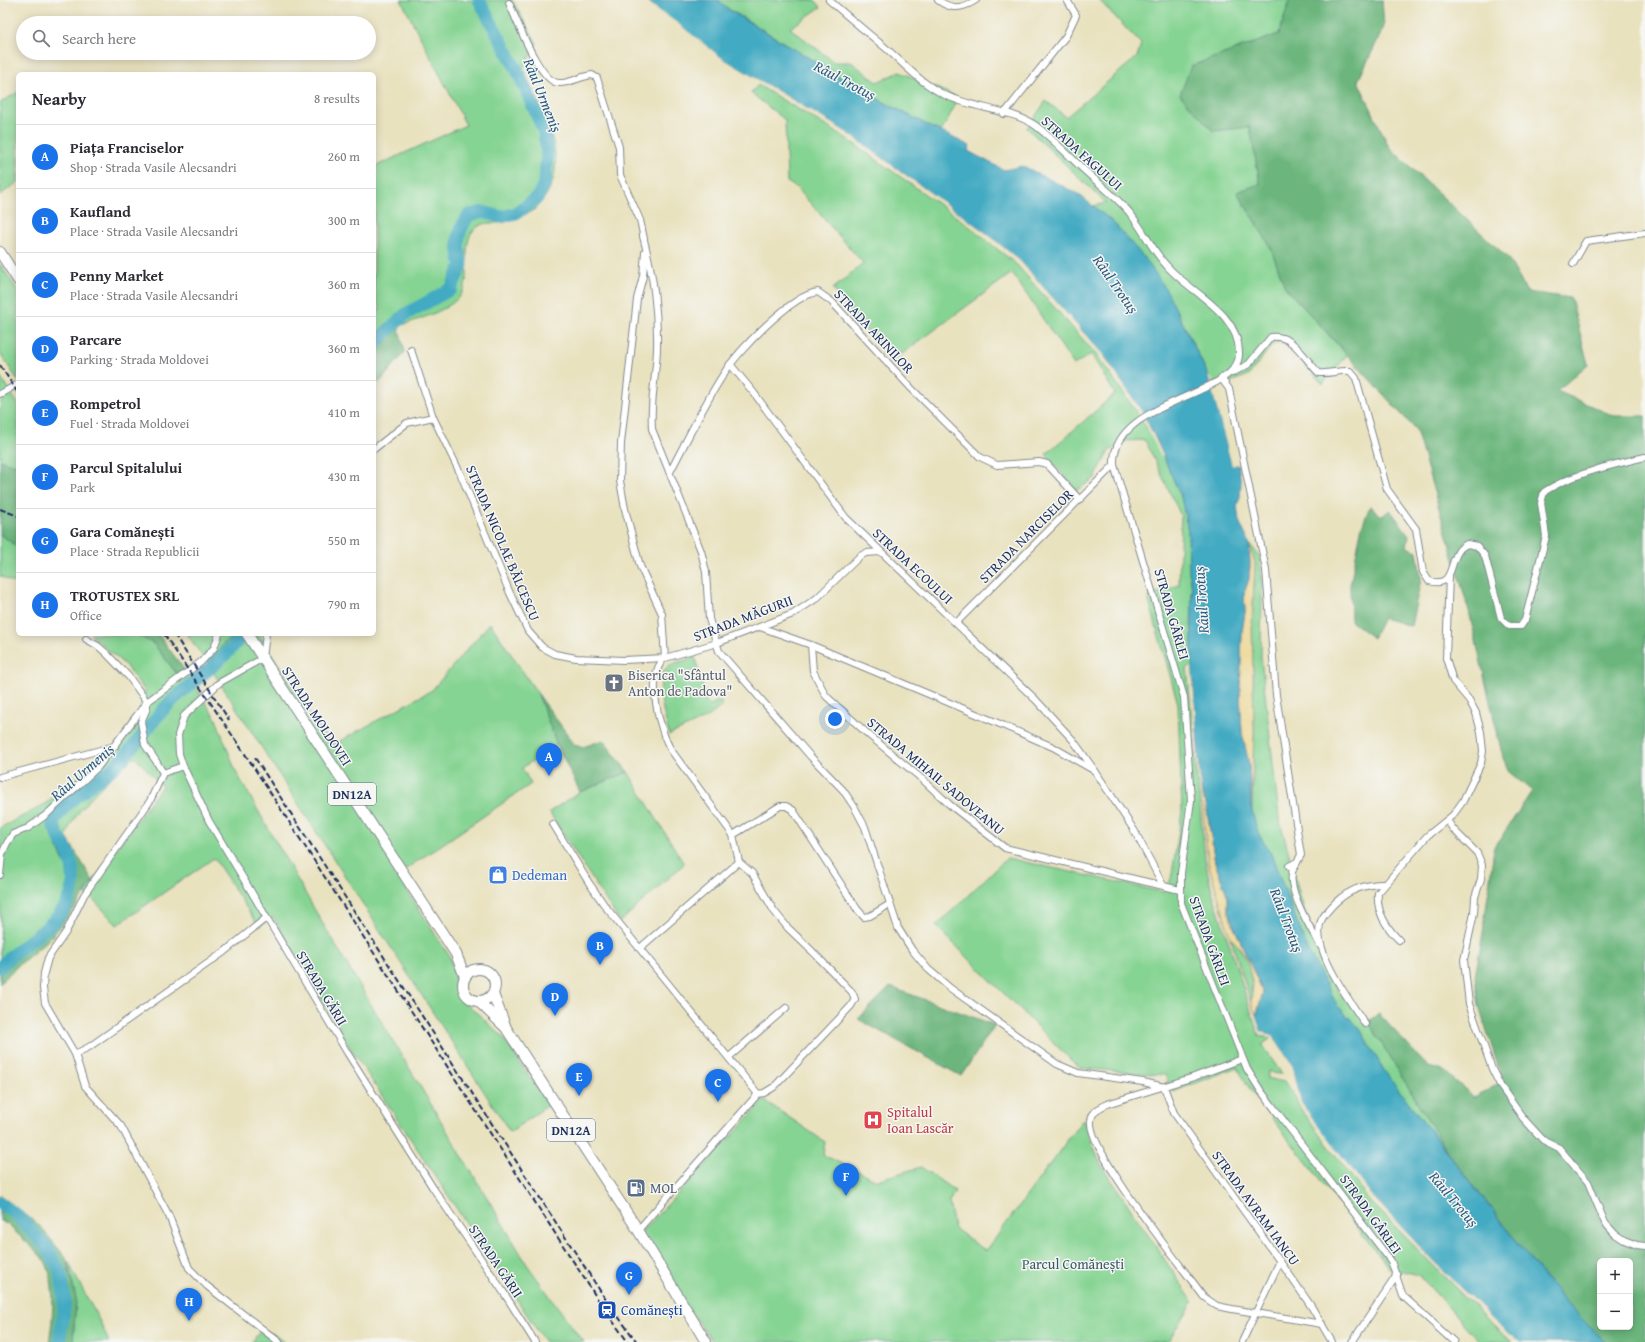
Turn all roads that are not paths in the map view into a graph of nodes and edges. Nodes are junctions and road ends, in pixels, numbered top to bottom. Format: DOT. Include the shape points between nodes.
graph roads {
  1 [pos="829,0"];
  2 [pos="938,0"];
  3 [pos="976,0"];
  4 [pos="1067,0"];
  5 [pos="509,3"];
  6 [pos="1004,114"];
  7 [pos="1645,233"];
  8 [pos="643,236"];
  9 [pos="0,252"];
  10 [pos="1573,264"];
  11 [pos="16,277"];
  12 [pos="411,350"];
  13 [pos="730,364"];
  14 [pos="1224,377"];
  15 [pos="16,385"];
  16 [pos="0,394"];
  17 [pos="433,417"];
  18 [pos="376,447"];
  19 [pos="1645,457"];
  20 [pos="1114,465"];
  21 [pos="670,472"];
  22 [pos="1079,500"];
  23 [pos="881,552"];
  24 [pos="1449,575"];
  25 [pos="956,624"];
  26 [pos="760,627"];
  27 [pos="218,636"];
  28 [pos="248,636"];
  29 [pos="266,636"];
  30 [pos="86,639"];
  31 [pos="717,643"];
  32 [pos="811,646"];
  33 [pos="263,658"];
  34 [pos="665,658"];
  35 [pos="147,702"];
  36 [pos="115,746"];
  37 [pos="183,766"];
  38 [pos="1095,771"];
  39 [pos="163,773"];
  40 [pos="0,777"];
  41 [pos="1447,820"];
  42 [pos="552,824"];
  43 [pos="733,835"];
  44 [pos="739,862"];
  45 [pos="1298,862"];
  46 [pos="1289,866"];
  47 [pos="0,875"];
  48 [pos="1384,884"];
  49 [pos="1163,885"];
  50 [pos="1180,890"];
  51 [pos="890,904"];
  52 [pos="266,918"];
  53 [pos="1399,940"];
  54 [pos="640,948"];
  55 [pos="1322,948"];
  56 [pos="456,954"];
  57 [pos="477,969"];
  58 [pos="465,978"];
  59 [pos="493,994"];
  60 [pos="478,1001"];
  61 [pos="786,1008"];
  62 [pos="1365,1024"];
  63 [pos="506,1028"];
  64 [pos="74,1054"];
  65 [pos="729,1057"];
  66 [pos="1242,1058"];
  67 [pos="1164,1087"];
  68 [pos="758,1094"];
  69 [pos="638,1230"];
  70 [pos="1645,1246"];
  71 [pos="1280,1261"];
  72 [pos="1397,1275"];
  73 [pos="1255,1313"];
  74 [pos="1322,1324"];
  75 [pos="279,1342"];
  76 [pos="534,1342"];
  77 [pos="706,1342"];
  78 [pos="1242,1342"];
  79 [pos="1332,1342"];
  80 [pos="1352,1342"];
  81 [pos="1454,1342"];
  1 -- 6 [label="street, STRADA FAGULUI" via="935,90 967,104"];
  2 -- 3 [label="street" via="946,6 961,8"];
  4 -- 6 [label="street" via="1076,15 1066,36"];
  5 -- 8 [label="street" via="535,61 549,79 560,83 592,75 597,78 619,146 620,175 639,215"];
  6 -- 14 [label="street, STRADA FAGULUI" via="1018,117 1036,126 1111,194 1129,212 1168,268 1223,316 1233,331 1239,349 1239,362"];
  7 -- 10 [label="street" via="1586,241"];
  8 -- 21 [label="street" via="653,273 657,304 652,429"];
  8 -- 34 [label="street" via="645,266 637,299 621,443 620,481 640,566 662,614"];
  9 -- 11 [label="main road"];
  12 -- 17 [label="street, STRADA NICOLAE BĂLCESCU"];
  13 -- 21 [label="street, STRADA ARINILOR"];
  13 -- 22 [label="street, STRADA ARINILOR" via="777,316 805,296 818,292 832,302 906,383 980,457 997,465 1039,462 1047,464"];
  13 -- 23 [label="street, STRADA ECOULUI" via="846,518"];
  14 -- 20 [label="street, STRADA FAGULUI" via="1140,419 1119,443"];
  14 -- 24 [label="street" via="1249,364 1271,336 1279,336 1292,342 1319,373 1350,371 1356,378 1387,489 1416,529 1424,572 1429,582 1437,583 1444,581"];
  14 -- 45 [label="street" via="1229,389 1266,570 1276,695 1300,843 1301,854"];
  15 -- 16 [label="street"];
  17 -- 18 [label="street" via="407,423"];
  17 -- 34 [label="street, STRADA NICOLAE BĂLCESCU" via="462,475 509,591 528,631 542,647 555,654 576,658"];
  19 -- 24 [label="street" via="1555,485 1544,492 1541,503 1546,536 1525,620 1521,626 1509,626 1501,618 1485,556 1477,546 1467,544 1459,549"];
  20 -- 22 [label="street, STRADA NARCISELOR"];
  20 -- 50 [label="street, STRADA GÂRLEI" via="1184,697 1191,806 1180,873"];
  21 -- 31 [label="street" via="703,560 708,619"];
  22 -- 25 [label="street, STRADA NARCISELOR"];
  23 -- 25 [label="street, STRADA ECOULUI"];
  23 -- 26 [label="street, STRADA MĂGURII" via="866,553 817,598 793,614"];
  24 -- 41 [label="street" via="1446,650 1448,669 1453,681 1476,713 1483,751 1481,763 1463,801"];
  25 -- 38 [label="street, STRADA ECOULUI" via="1036,700 1073,740"];
  26 -- 31 [label="street, STRADA MĂGURII"];
  26 -- 32 [label="street"];
  27 -- 35 [label="street" via="214,648 201,662"];
  28 -- 33 [label="main road, STRADA MOLDOVEI / DN12A"];
  29 -- 33 [label="street"];
  30 -- 35 [label="street" via="106,653"];
  31 -- 34 [label="street, STRADA MĂGURII"];
  31 -- 51 [label="street" via="719,651 843,790 855,808 867,833"];
  32 -- 38 [label="street" via="993,721 1053,748"];
  32 -- 49 [label="street, STRADA MIHAIL SADOVEANU" via="813,671 826,696 950,805 1004,848"];
  33 -- 37 [label="street, STRADA GĂRII" via="219,683 184,716 178,734"];
  33 -- 56 [label="main road, STRADA MOLDOVEI / DN12A"];
  34 -- 43 [label="street" via="658,666 654,678 664,737"];
  35 -- 36 [label="street"];
  35 -- 39 [label="street" via="141,722 144,745"];
  36 -- 40 [label="street"];
  36 -- 47 [label="street" via="98,767 46,815 28,828 13,834 2,854"];
  37 -- 39 [label="street"];
  37 -- 52 [label="street, STRADA GĂRII" via="209,821"];
  38 -- 49 [label="street" via="1134,830"];
  39 -- 64 [label="street" via="150,801 84,895 66,932 48,958 43,981 45,1003"];
  41 -- 48 [label="street" via="1427,836"];
  41 -- 70 [label="street" via="1453,830 1477,853 1482,865 1464,960 1469,1004 1492,1069 1501,1087 1523,1118 1543,1140 1559,1148 1588,1182 1605,1223 1624,1240"];
  42 -- 54 [label="street" via="589,883"];
  43 -- 44 [label="street"];
  43 -- 51 [label="street" via="780,806 786,806 793,810 864,916 870,916"];
  44 -- 54 [label="street"];
  44 -- 68 [label="street" via="752,873 774,911 788,928 852,992 855,999 774,1087"];
  45 -- 46 [label="street"];
  45 -- 55 [label="street" via="1292,873 1294,891 1305,920"];
  48 -- 53 [label="street" via="1378,893 1379,912"];
  48 -- 55 [label="street" via="1369,884 1358,888 1330,907 1321,922"];
  49 -- 50 [label="street, STRADA MIHAIL SADOVEANU"];
  50 -- 66 [label="street, STRADA GÂRLEI" via="1187,921"];
  51 -- 67 [label="street" via="898,928 928,969 950,988 1048,1058 1078,1073"];
  52 -- 64 [label="street" via="224,952 89,1047"];
  52 -- 76 [label="street, STRADA GĂRII" via="348,1054"];
  54 -- 65 [label="street"];
  55 -- 62 [label="street" via="1333,972"];
  56 -- 57 [label="main road, STRADA MOLDOVEI"];
  56 -- 58 [label="main road, STRADA MOLDOVEI"];
  57 -- 58 [label="main road" via="469,972"];
  57 -- 59 [label="main road" via="487,970 493,976"];
  58 -- 60 [label="main road" via="464,992 470,999"];
  59 -- 60 [label="main road" via="488,999"];
  59 -- 63 [label="main road"];
  60 -- 63 [label="main road"];
  61 -- 65 [label="street"];
  63 -- 69 [label="main road, DN12A"];
  64 -- 75 [label="street" via="85,1086 121,1126 159,1196 189,1268 207,1286"];
  65 -- 68 [label="street"];
  66 -- 67 [label="street"];
  66 -- 72 [label="street, STRADA GÂRLEI" via="1266,1096 1391,1261"];
  67 -- 71 [label="street, STRADA AVRAM IANCU" via="1174,1113"];
  67 -- 73 [label="street" via="1098,1109 1093,1114 1091,1122 1099,1148 1108,1165 1204,1296 1217,1306"];
  68 -- 69 [label="street"];
  69 -- 77 [label="main road, DN12A"];
  71 -- 73 [label="street"];
  71 -- 74 [label="street, STRADA AVRAM IANCU"];
  72 -- 80 [label="street"];
  72 -- 81 [label="street, STRADA GÂRLEI" via="1401,1292 1408,1301"];
  73 -- 74 [label="street"];
  73 -- 78 [label="street"];
  74 -- 79 [label="street, STRADA AVRAM IANCU"];
}
